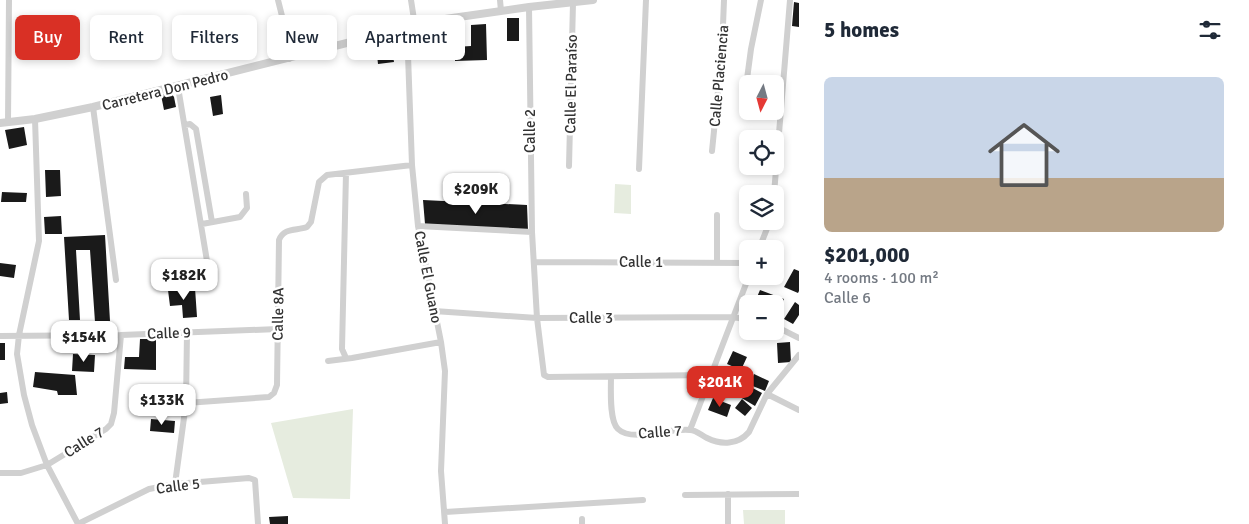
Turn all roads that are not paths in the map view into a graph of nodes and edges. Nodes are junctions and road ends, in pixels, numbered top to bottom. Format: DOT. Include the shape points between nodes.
graph roads {
  1 [pos="9,0"];
  2 [pos="278,0"];
  3 [pos="411,0"];
  4 [pos="500,0"];
  5 [pos="593,0"];
  6 [pos="646,0"];
  7 [pos="724,0"];
  8 [pos="761,0"];
  9 [pos="790,0"];
  10 [pos="578,1"];
  11 [pos="529,7"];
  12 [pos="502,11"];
  13 [pos="282,15"];
  14 [pos="413,15"];
  15 [pos="465,16"];
  16 [pos="285,60"];
  17 [pos="408,60"];
  18 [pos="748,75"];
  19 [pos="178,87"];
  20 [pos="93,107"];
  21 [pos="35,119"];
  22 [pos="4,122"];
  23 [pos="185,125"];
  24 [pos="712,152"];
  25 [pos="412,165"];
  26 [pos="570,166"];
  27 [pos="639,169"];
  28 [pos="346,173"];
  29 [pos="775,185"];
  30 [pos="246,194"];
  31 [pos="717,215"];
  32 [pos="212,222"];
  33 [pos="202,224"];
  34 [pos="418,226"];
  35 [pos="532,232"];
  36 [pos="534,262"];
  37 [pos="717,262"];
  38 [pos="739,263"];
  39 [pos="208,268"];
  40 [pos="116,280"];
  41 [pos="746,285"];
  42 [pos="434,310"];
  43 [pos="734,317"];
  44 [pos="537,318"];
  45 [pos="739,318"];
  46 [pos="278,329"];
  47 [pos="784,330"];
  48 [pos="187,332"];
  49 [pos="19,335"];
  50 [pos="121,335"];
  51 [pos="0,336"];
  52 [pos="799,338"];
  53 [pos="441,342"];
  54 [pos="799,355"];
  55 [pos="346,358"];
  56 [pos="328,360"];
  57 [pos="710,375"];
  58 [pos="611,377"];
  59 [pos="767,394"];
  60 [pos="186,403"];
  61 [pos="799,410"];
  62 [pos="690,430"];
  63 [pos="47,465"];
  64 [pos="0,473"];
  65 [pos="175,484"];
  66 [pos="728,494"];
  67 [pos="799,494"];
  68 [pos="686,495"];
  69 [pos="643,500"];
  70 [pos="445,512"];
  71 [pos="78,524"];
  72 [pos="258,524"];
  73 [pos="445,524"];
  74 [pos="728,524"];
  1 -- 22 [label="street"];
  2 -- 13 [label="street"];
  3 -- 14 [label="street"];
  4 -- 12 [label="street"];
  5 -- 10 [label="street, Carretera Don Pedro"];
  6 -- 27 [label="street"];
  7 -- 24 [label="street, Calle Placiencia"];
  8 -- 18 [label="street"];
  9 -- 29 [label="street"];
  10 -- 11 [label="street, Carretera Don Pedro"];
  10 -- 26 [label="street, Calle El Paraíso"];
  11 -- 12 [label="street, Carretera Don Pedro"];
  11 -- 35 [label="street, Calle 2"];
  12 -- 15 [label="street, Carretera Don Pedro"];
  16 -- 19 [label="street, Carretera Don Pedro"];
  17 -- 25 [label="street, Calle El Guano"];
  19 -- 20 [label="street, Carretera Don Pedro"];
  19 -- 23 [label="street"];
  20 -- 21 [label="street, Carretera Don Pedro"];
  20 -- 40 [label="street"];
  21 -- 22 [label="street, Carretera Don Pedro"];
  21 -- 49 [label="street" via="40,241"];
  23 -- 32 [label="street" via="190,124 196,129"];
  23 -- 33 [label="street"];
  25 -- 28 [label="street"];
  25 -- 34 [label="street, Calle El Guano"];
  28 -- 46 [label="street, Calle 8A" via="327,175 319,182 311,222 307,227 281,234"];
  28 -- 55 [label="street" via="342,349"];
  30 -- 32 [label="street" via="247,208 243,215"];
  31 -- 37 [label="street"];
  32 -- 33 [label="street"];
  33 -- 39 [label="street"];
  34 -- 35 [label="street"];
  34 -- 42 [label="street, Calle El Guano"];
  35 -- 36 [label="street, Calle 2"];
  36 -- 37 [label="street, Calle 1"];
  36 -- 44 [label="street, Calle 2"];
  37 -- 38 [label="street, Calle 1"];
  41 -- 43 [label="street"];
  42 -- 44 [label="street, Calle 3"];
  42 -- 53 [label="street, Calle El Guano"];
  43 -- 44 [label="street, Calle 3"];
  43 -- 45 [label="street, Calle 3"];
  43 -- 57 [label="street"];
  44 -- 58 [label="street, Calle 2" via="544,375"];
  46 -- 48 [label="street, Calle 9"];
  46 -- 60 [label="street, Calle 8A" via="274,393 269,397"];
  47 -- 52 [label="street"];
  48 -- 50 [label="street, Calle 9"];
  48 -- 60 [label="street"];
  49 -- 50 [label="street, Calle 9"];
  49 -- 51 [label="street, Calle 9"];
  49 -- 63 [label="street" via="17,354 24,395"];
  50 -- 63 [label="street, Calle 7" via="111,424"];
  53 -- 55 [label="street"];
  53 -- 70 [label="street, Calle El Guano" via="445,371 441,471"];
  54 -- 59 [label="street, Calle 7"];
  55 -- 56 [label="street"];
  57 -- 58 [label="street"];
  57 -- 62 [label="street"];
  58 -- 62 [label="street, Calle 7" via="613,418 618,430 630,434"];
  59 -- 61 [label="street"];
  59 -- 62 [label="street, Calle 7" via="749,432 739,441 713,441"];
  60 -- 65 [label="street"];
  63 -- 64 [label="street, Calle 7" via="21,474"];
  63 -- 71 [label="street"];
  65 -- 71 [label="street, Calle 5" via="149,489"];
  65 -- 72 [label="street, Calle 5" via="256,480"];
  66 -- 67 [label="street"];
  66 -- 68 [label="street"];
  66 -- 74 [label="street"];
  69 -- 70 [label="street"];
  70 -- 73 [label="street, Calle El Guano"];
}
